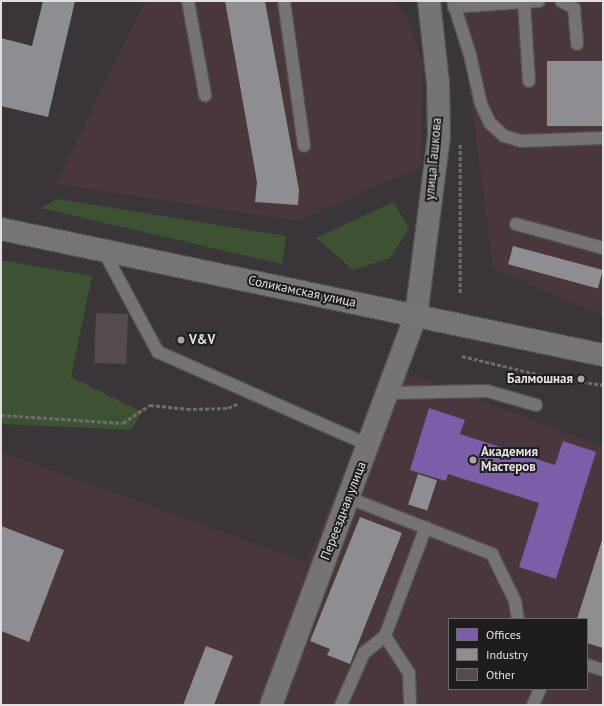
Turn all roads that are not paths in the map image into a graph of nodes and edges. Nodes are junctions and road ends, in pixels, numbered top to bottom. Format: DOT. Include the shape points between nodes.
graph roads {
  1 [pos="188,1"];
  2 [pos="284,1"];
  3 [pos="429,1"];
  4 [pos="539,1"];
  5 [pos="560,1"];
  6 [pos="503,2"];
  7 [pos="524,2"];
  8 [pos="454,4"];
  9 [pos="577,44"];
  10 [pos="529,81"];
  11 [pos="205,95"];
  12 [pos="603,138"];
  13 [pos="304,146"];
  14 [pos="516,224"];
  15 [pos="1,229"];
  16 [pos="603,248"];
  17 [pos="103,250"];
  18 [pos="416,316"];
  19 [pos="603,355"];
  20 [pos="390,393"];
  21 [pos="536,405"];
  22 [pos="369,445"];
  23 [pos="349,498"];
  24 [pos="426,527"];
  25 [pos="518,618"];
  26 [pos="385,636"];
  27 [pos="588,665"];
  28 [pos="603,670"];
  29 [pos="540,690"];
  30 [pos="271,705"];
  31 [pos="341,705"];
  32 [pos="410,705"];
  33 [pos="533,705"];
  1 -- 11 [label="lane"];
  2 -- 13 [label="lane"];
  3 -- 18 [label="street, улица Гашкова" via="438,83 439,136"];
  4 -- 7 [label="lane"];
  5 -- 9 [label="lane" via="574,8"];
  6 -- 7 [label="lane"];
  6 -- 8 [label="lane"];
  7 -- 10 [label="lane"];
  8 -- 12 [label="lane" via="470,55 481,104 490,123 504,136 522,141"];
  14 -- 16 [label="lane"];
  15 -- 17 [label="main road, Соликамская улица"];
  17 -- 18 [label="main road, Соликамская улица"];
  17 -- 22 [label="lane" via="158,352"];
  18 -- 19 [label="main road, Соликамская улица"];
  18 -- 20 [label="street, Переездная улица"];
  20 -- 21 [label="lane" via="487,391"];
  20 -- 22 [label="street, Переездная улица"];
  22 -- 23 [label="street, Переездная улица"];
  23 -- 24 [label="lane"];
  23 -- 30 [label="street, Переездная улица"];
  24 -- 25 [label="lane" via="492,554 515,601"];
  24 -- 26 [label="lane"];
  26 -- 31 [label="lane" via="364,654"];
  26 -- 32 [label="lane" via="409,674"];
  27 -- 28 [label="lane"];
  29 -- 33 [label="lane"];
}
